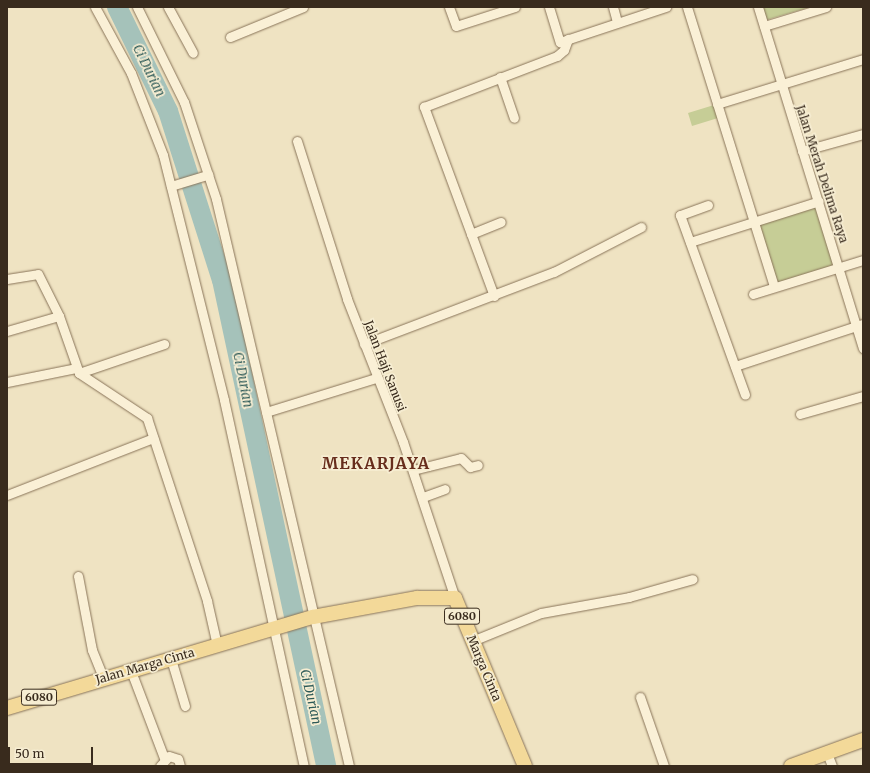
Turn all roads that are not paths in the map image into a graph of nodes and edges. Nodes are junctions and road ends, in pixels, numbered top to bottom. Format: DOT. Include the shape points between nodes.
graph roads {
  1 [pos="95,7"];
  2 [pos="137,7"];
  3 [pos="168,7"];
  4 [pos="303,7"];
  5 [pos="450,7"];
  6 [pos="516,7"];
  7 [pos="548,7"];
  8 [pos="613,7"];
  9 [pos="666,7"];
  10 [pos="687,7"];
  11 [pos="758,7"];
  12 [pos="826,7"];
  13 [pos="813,9"];
  14 [pos="617,22"];
  15 [pos="764,26"];
  16 [pos="230,37"];
  17 [pos="568,39"];
  18 [pos="194,53"];
  19 [pos="863,59"];
  20 [pos="500,77"];
  21 [pos="781,85"];
  22 [pos="717,104"];
  23 [pos="514,118"];
  24 [pos="863,134"];
  25 [pos="297,141"];
  26 [pos="802,151"];
  27 [pos="204,176"];
  28 [pos="175,185"];
  29 [pos="818,201"];
  30 [pos="708,205"];
  31 [pos="755,221"];
  32 [pos="501,222"];
  33 [pos="641,227"];
  34 [pos="471,234"];
  35 [pos="690,242"];
  36 [pos="863,260"];
  37 [pos="839,267"];
  38 [pos="7,279"];
  39 [pos="774,286"];
  40 [pos="753,294"];
  41 [pos="494,296"];
  42 [pos="59,316"];
  43 [pos="860,325"];
  44 [pos="7,331"];
  45 [pos="164,344"];
  46 [pos="364,344"];
  47 [pos="863,348"];
  48 [pos="735,366"];
  49 [pos="78,370"];
  50 [pos="376,378"];
  51 [pos="7,382"];
  52 [pos="745,395"];
  53 [pos="863,396"];
  54 [pos="266,412"];
  55 [pos="800,414"];
  56 [pos="154,438"];
  57 [pos="478,465"];
  58 [pos="413,470"];
  59 [pos="445,489"];
  60 [pos="7,495"];
  61 [pos="423,497"];
  62 [pos="78,576"];
  63 [pos="693,579"];
  64 [pos="455,598"];
  65 [pos="309,618"];
  66 [pos="279,626"];
  67 [pos="472,641"];
  68 [pos="217,645"];
  69 [pos="171,659"];
  70 [pos="131,671"];
  71 [pos="104,679"];
  72 [pos="640,697"];
  73 [pos="185,706"];
  74 [pos="7,708"];
  75 [pos="863,740"];
  76 [pos="826,753"];
  77 [pos="162,762"];
  78 [pos="180,766"];
  79 [pos="304,766"];
  80 [pos="349,766"];
  81 [pos="525,766"];
  82 [pos="664,766"];
  83 [pos="791,766"];
  84 [pos="832,766"];
  1 -- 28 [label="street" via="131,73"];
  2 -- 27 [label="street" via="184,102"];
  3 -- 18 [label="street"];
  4 -- 16 [label="street"];
  5 -- 6 [label="street" via="456,26"];
  7 -- 17 [label="street" via="560,42"];
  8 -- 14 [label="street"];
  9 -- 14 [label="street"];
  10 -- 22 [label="street"];
  11 -- 15 [label="street, Jalan Merah Delima Raya"];
  12 -- 13 [label="street"];
  13 -- 15 [label="street"];
  14 -- 17 [label="street"];
  15 -- 21 [label="street, Jalan Merah Delima Raya"];
  17 -- 20 [label="street" via="557,56"];
  19 -- 21 [label="street"];
  20 -- 23 [label="street"];
  20 -- 34 [label="street" via="424,107"];
  21 -- 22 [label="street"];
  21 -- 26 [label="street, Jalan Merah Delima Raya"];
  22 -- 31 [label="street"];
  24 -- 26 [label="street"];
  25 -- 46 [label="street, Jalan Haji Sanusi"];
  26 -- 29 [label="street, Jalan Merah Delima Raya"];
  27 -- 28 [label="street"];
  27 -- 54 [label="street"];
  28 -- 66 [label="street"];
  29 -- 31 [label="street"];
  29 -- 37 [label="street, Jalan Merah Delima Raya"];
  30 -- 35 [label="street" via="680,215"];
  31 -- 35 [label="street"];
  31 -- 39 [label="street"];
  32 -- 34 [label="street"];
  33 -- 41 [label="street" via="587,257"];
  34 -- 41 [label="street"];
  35 -- 48 [label="street"];
  36 -- 37 [label="street"];
  37 -- 39 [label="street"];
  37 -- 43 [label="street, Jalan Merah Delima Raya"];
  38 -- 42 [label="street" via="38,274"];
  39 -- 40 [label="street"];
  41 -- 46 [label="street"];
  42 -- 44 [label="street"];
  42 -- 49 [label="street"];
  43 -- 47 [label="street, Jalan Merah Delima Raya"];
  43 -- 48 [label="street"];
  45 -- 49 [label="street"];
  46 -- 50 [label="street, Jalan Haji Sanusi"];
  48 -- 52 [label="street"];
  49 -- 51 [label="street"];
  49 -- 56 [label="street" via="94,386 145,416"];
  50 -- 54 [label="street"];
  50 -- 58 [label="street, Jalan Haji Sanusi"];
  53 -- 55 [label="street"];
  54 -- 65 [label="street"];
  56 -- 60 [label="street"];
  56 -- 68 [label="street" via="207,600"];
  57 -- 58 [label="street" via="470,467 461,458"];
  58 -- 61 [label="street, Jalan Haji Sanusi"];
  59 -- 61 [label="street"];
  61 -- 64 [label="street, Jalan Haji Sanusi"];
  62 -- 71 [label="street" via="92,650"];
  63 -- 67 [label="street" via="629,597 541,613"];
  64 -- 65 [label="main road, 6080" via="417,598"];
  64 -- 67 [label="main road, Marga Cinta / 6080"];
  65 -- 66 [label="main road, 6080"];
  65 -- 80 [label="street"];
  66 -- 68 [label="main road, Jalan Marga Cinta / 6080"];
  66 -- 79 [label="street"];
  67 -- 81 [label="main road, Marga Cinta / 6080"];
  68 -- 69 [label="main road, Jalan Marga Cinta / 6080"];
  69 -- 70 [label="main road, Jalan Marga Cinta / 6080"];
  69 -- 73 [label="street"];
  70 -- 71 [label="main road, Jalan Marga Cinta / 6080"];
  70 -- 77 [label="street"];
  71 -- 74 [label="main road, Jalan Marga Cinta / 6080"];
  72 -- 82 [label="street"];
  75 -- 76 [label="main road"];
  76 -- 83 [label="main road"];
  76 -- 84 [label="street"];
  77 -- 78 [label="street" via="174,757"];
}
